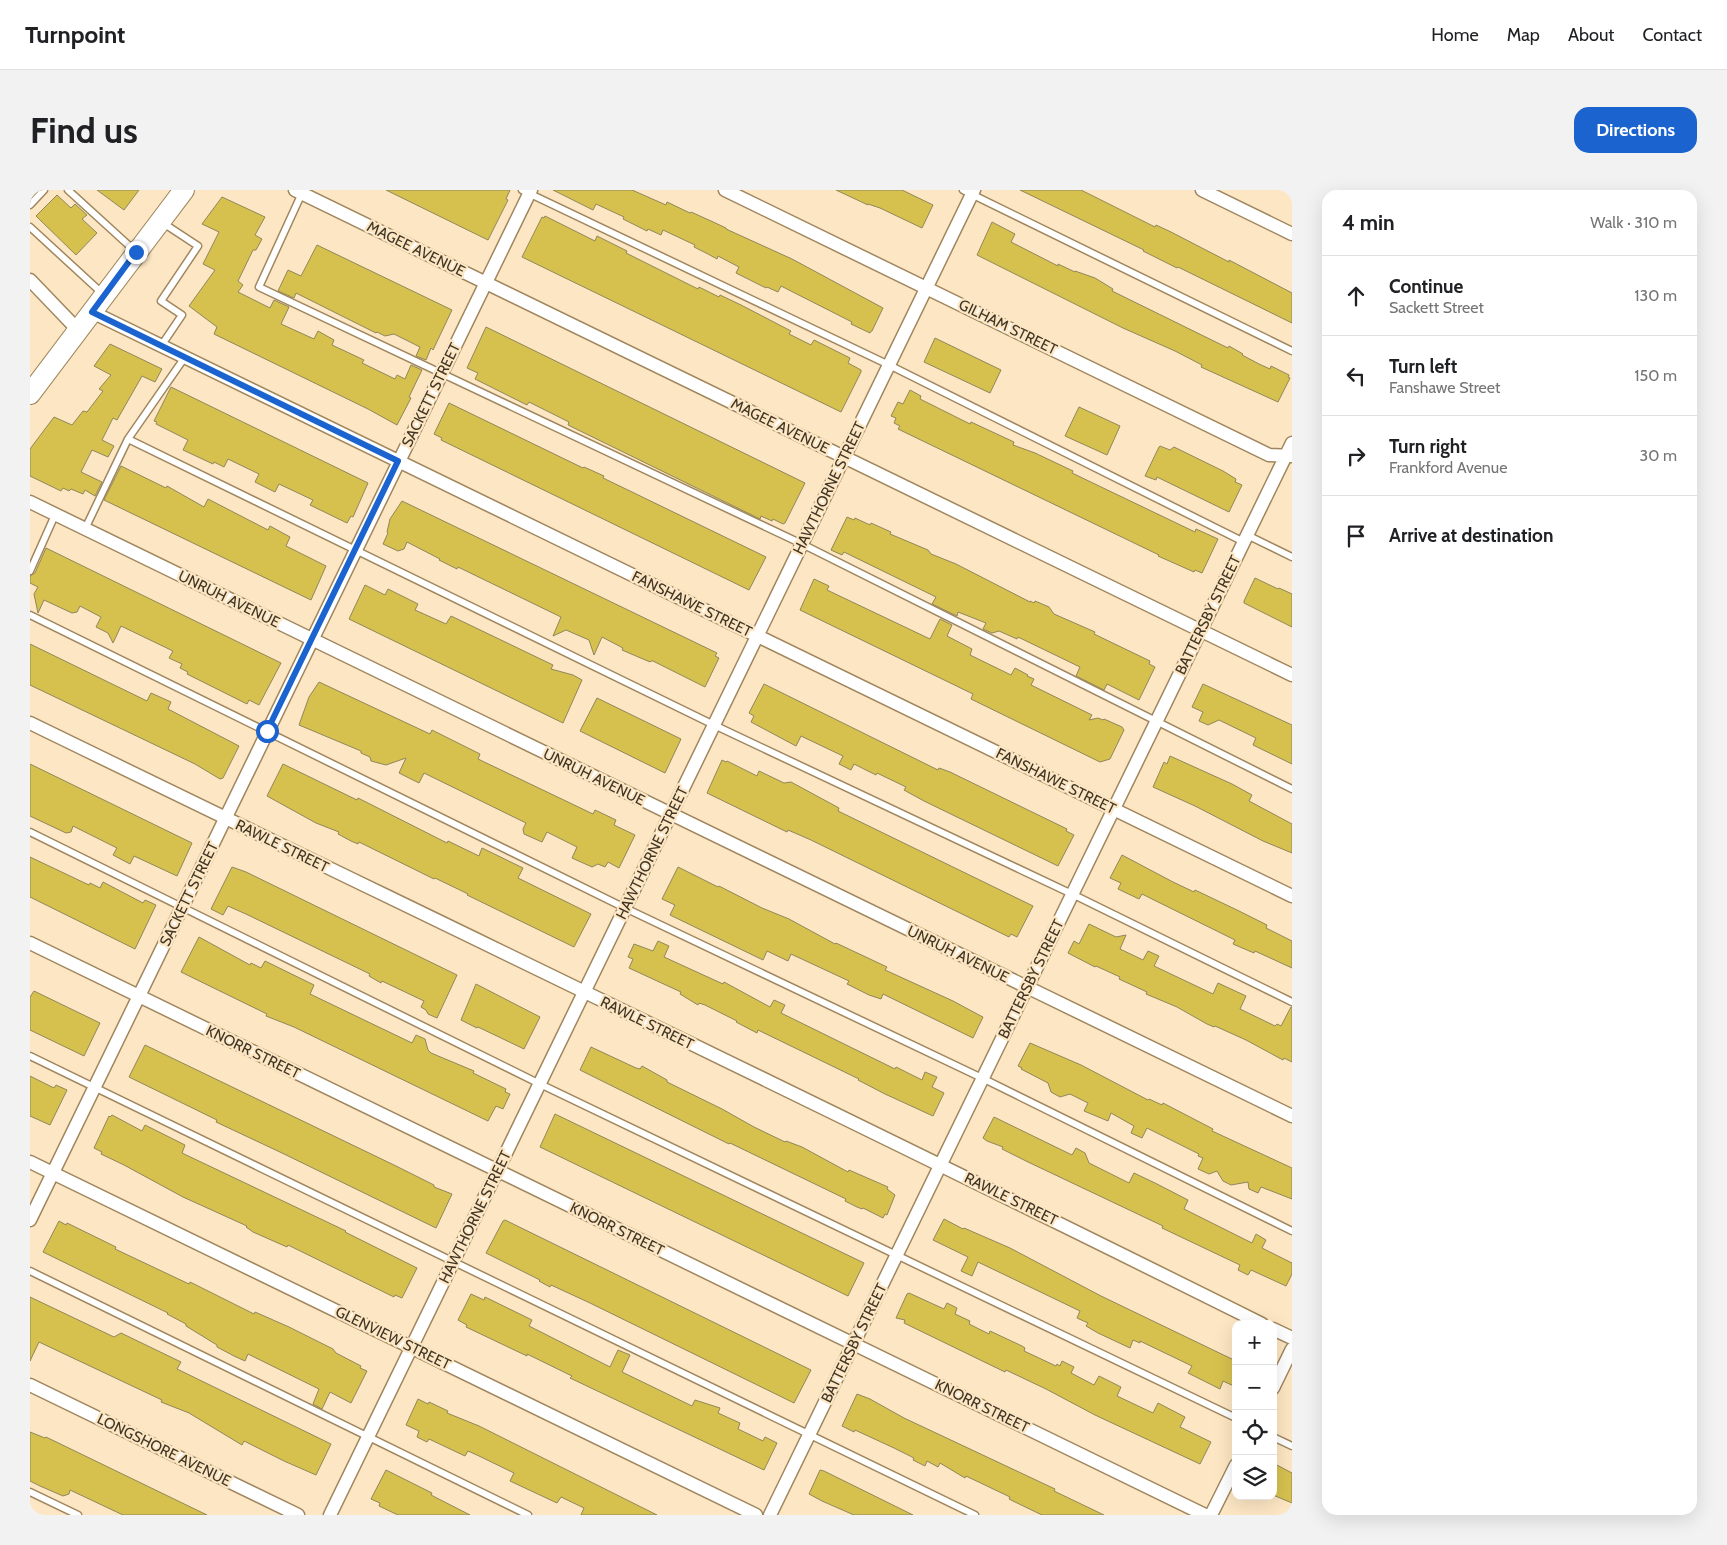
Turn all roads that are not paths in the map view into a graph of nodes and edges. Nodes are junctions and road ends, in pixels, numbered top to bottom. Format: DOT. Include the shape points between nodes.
graph roads {
  1 [pos="44,190"];
  2 [pos="68,190"];
  3 [pos="184,190"];
  4 [pos="725,190"];
  5 [pos="1202,190"];
  6 [pos="527,191"];
  7 [pos="970,191"];
  8 [pos="299,192"];
  9 [pos="30,205"];
  10 [pos="160,221"];
  11 [pos="30,227"];
  12 [pos="1292,234"];
  13 [pos="136,252"];
  14 [pos="30,280"];
  15 [pos="486,283"];
  16 [pos="926,288"];
  17 [pos="105,295"];
  18 [pos="92,312"];
  19 [pos="78,330"];
  20 [pos="161,346"];
  21 [pos="1292,350"];
  22 [pos="184,357"];
  23 [pos="889,365"];
  24 [pos="442,373"];
  25 [pos="32,391"];
  26 [pos="128,439"];
  27 [pos="1292,443"];
  28 [pos="1289,456"];
  29 [pos="844,457"];
  30 [pos="398,461"];
  31 [pos="30,502"];
  32 [pos="55,515"];
  33 [pos="85,529"];
  34 [pos="1245,538"];
  35 [pos="802,544"];
  36 [pos="355,550"];
  37 [pos="1292,557"];
  38 [pos="30,571"];
  39 [pos="30,615"];
  40 [pos="1201,631"];
  41 [pos="757,636"];
  42 [pos="312,639"];
  43 [pos="1292,675"];
  44 [pos="1156,722"];
  45 [pos="30,723"];
  46 [pos="714,725"];
  47 [pos="267,731"];
  48 [pos="1292,789"];
  49 [pos="1114,809"];
  50 [pos="671,814"];
  51 [pos="226,818"];
  52 [pos="30,832"];
  53 [pos="1072,894"];
  54 [pos="1292,896"];
  55 [pos="183,906"];
  56 [pos="625,908"];
  57 [pos="30,943"];
  58 [pos="1027,988"];
  59 [pos="584,992"];
  60 [pos="139,996"];
  61 [pos="1292,1002"];
  62 [pos="30,1056"];
  63 [pos="982,1078"];
  64 [pos="540,1084"];
  65 [pos="94,1088"];
  66 [pos="1292,1116"];
  67 [pos="30,1162"];
  68 [pos="941,1164"];
  69 [pos="497,1170"];
  70 [pos="53,1173"];
  71 [pos="30,1220"];
  72 [pos="1292,1231"];
  73 [pos="897,1255"];
  74 [pos="452,1263"];
  75 [pos="30,1271"];
  76 [pos="1254,1320"];
  77 [pos="1277,1331"];
  78 [pos="1292,1338"];
  79 [pos="853,1344"];
  80 [pos="411,1347"];
  81 [pos="1292,1349"];
  82 [pos="1277,1380"];
  83 [pos="30,1385"];
  84 [pos="1232,1416"];
  85 [pos="810,1434"];
  86 [pos="367,1438"];
  87 [pos="1277,1439"];
  88 [pos="1292,1446"];
  89 [pos="1232,1473"];
  90 [pos="30,1492"];
  91 [pos="78,1515"];
  92 [pos="298,1515"];
  93 [pos="330,1515"];
  94 [pos="528,1515"];
  95 [pos="756,1515"];
  96 [pos="770,1515"];
  97 [pos="975,1515"];
  98 [pos="1205,1515"];
  99 [pos="1211,1515"];
  1 -- 9 [label="lane"];
  2 -- 13 [label="lane"];
  3 -- 10 [label="main road"];
  4 -- 16 [label="street, GILHAM STREET"];
  5 -- 12 [label="street"];
  6 -- 15 [label="street, SACKETT STREET"];
  6 -- 23 [label="lane"];
  7 -- 16 [label="street, HAWTHORNE STREET"];
  7 -- 21 [label="lane"];
  8 -- 15 [label="street, MAGEE AVENUE"];
  8 -- 24 [label="lane" via="259,287"];
  10 -- 13 [label="main road"];
  10 -- 20 [label="lane" via="198,246 161,301 182,315"];
  11 -- 17 [label="lane"];
  13 -- 17 [label="main road"];
  14 -- 19 [label="street"];
  15 -- 24 [label="street, SACKETT STREET"];
  15 -- 29 [label="street, MAGEE AVENUE"];
  16 -- 23 [label="street, HAWTHORNE STREET"];
  16 -- 28 [label="street, GILHAM STREET" via="1268,454"];
  17 -- 18 [label="main road"];
  18 -- 19 [label="main road"];
  18 -- 20 [label="street, FANSHAWE STREET"];
  19 -- 25 [label="main road"];
  20 -- 22 [label="street, FANSHAWE STREET"];
  22 -- 26 [label="lane"];
  22 -- 30 [label="street, FANSHAWE STREET"];
  23 -- 29 [label="street, HAWTHORNE STREET"];
  23 -- 34 [label="lane"];
  24 -- 30 [label="street, SACKETT STREET"];
  24 -- 35 [label="lane"];
  26 -- 33 [label="lane"];
  26 -- 36 [label="lane"];
  27 -- 28 [label="street, BATTERSBY STREET"];
  28 -- 34 [label="street, BATTERSBY STREET"];
  29 -- 35 [label="street, HAWTHORNE STREET"];
  29 -- 40 [label="street, MAGEE AVENUE"];
  30 -- 36 [label="street, SACKETT STREET"];
  30 -- 41 [label="street, FANSHAWE STREET"];
  31 -- 32 [label="street, UNRUH AVENUE"];
  32 -- 33 [label="street, UNRUH AVENUE"];
  32 -- 38 [label="lane"];
  33 -- 42 [label="street, UNRUH AVENUE"];
  34 -- 37 [label="lane"];
  34 -- 40 [label="street, BATTERSBY STREET"];
  35 -- 41 [label="street, HAWTHORNE STREET"];
  35 -- 44 [label="lane"];
  36 -- 42 [label="street, SACKETT STREET"];
  36 -- 46 [label="lane"];
  39 -- 47 [label="lane"];
  40 -- 43 [label="street, MAGEE AVENUE"];
  40 -- 44 [label="street, BATTERSBY STREET"];
  41 -- 46 [label="street, HAWTHORNE STREET"];
  41 -- 49 [label="street, FANSHAWE STREET"];
  42 -- 47 [label="street, SACKETT STREET"];
  42 -- 50 [label="street, UNRUH AVENUE"];
  44 -- 48 [label="lane"];
  44 -- 49 [label="street, BATTERSBY STREET"];
  45 -- 51 [label="street, RAWLE STREET"];
  46 -- 50 [label="street, HAWTHORNE STREET"];
  46 -- 53 [label="lane"];
  47 -- 51 [label="street, SACKETT STREET"];
  47 -- 56 [label="lane"];
  49 -- 53 [label="street, BATTERSBY STREET"];
  49 -- 54 [label="street, FANSHAWE STREET"];
  50 -- 56 [label="street, HAWTHORNE STREET"];
  50 -- 58 [label="street, UNRUH AVENUE"];
  51 -- 55 [label="street, SACKETT STREET"];
  51 -- 59 [label="street, RAWLE STREET"];
  52 -- 55 [label="lane"];
  53 -- 58 [label="street, BATTERSBY STREET"];
  53 -- 61 [label="lane"];
  55 -- 60 [label="street, SACKETT STREET"];
  55 -- 64 [label="lane"];
  56 -- 59 [label="street, HAWTHORNE STREET"];
  56 -- 63 [label="lane"];
  57 -- 60 [label="street, KNORR STREET"];
  58 -- 63 [label="street, BATTERSBY STREET"];
  58 -- 66 [label="street, UNRUH AVENUE"];
  59 -- 64 [label="street, HAWTHORNE STREET"];
  59 -- 68 [label="street, RAWLE STREET"];
  60 -- 65 [label="street, SACKETT STREET"];
  60 -- 69 [label="street, KNORR STREET"];
  62 -- 65 [label="lane"];
  63 -- 68 [label="street, BATTERSBY STREET"];
  63 -- 72 [label="lane"];
  64 -- 69 [label="street, HAWTHORNE STREET"];
  64 -- 73 [label="lane"];
  65 -- 70 [label="street, SACKETT STREET"];
  65 -- 74 [label="lane"];
  67 -- 70 [label="street, GLENVIEW STREET"];
  68 -- 73 [label="street, BATTERSBY STREET"];
  68 -- 76 [label="street, RAWLE STREET"];
  69 -- 74 [label="street, HAWTHORNE STREET"];
  69 -- 79 [label="street, KNORR STREET"];
  70 -- 71 [label="street, SACKETT STREET"];
  70 -- 80 [label="street, GLENVIEW STREET"];
  73 -- 79 [label="street, BATTERSBY STREET"];
  73 -- 84 [label="lane"];
  74 -- 80 [label="street, HAWTHORNE STREET"];
  74 -- 85 [label="lane"];
  75 -- 86 [label="lane"];
  77 -- 78 [label="street"];
  79 -- 85 [label="street, BATTERSBY STREET"];
  79 -- 98 [label="street, KNORR STREET"];
  80 -- 86 [label="street, HAWTHORNE STREET"];
  80 -- 95 [label="street, GLENVIEW STREET"];
  81 -- 82 [label="street"];
  83 -- 92 [label="street, LONGSHORE AVENUE"];
  85 -- 96 [label="street, BATTERSBY STREET"];
  85 -- 97 [label="lane"];
  86 -- 93 [label="street, HAWTHORNE STREET"];
  86 -- 94 [label="lane"];
  87 -- 88 [label="lane"];
  89 -- 99 [label="street"];
  90 -- 91 [label="lane"];
}
